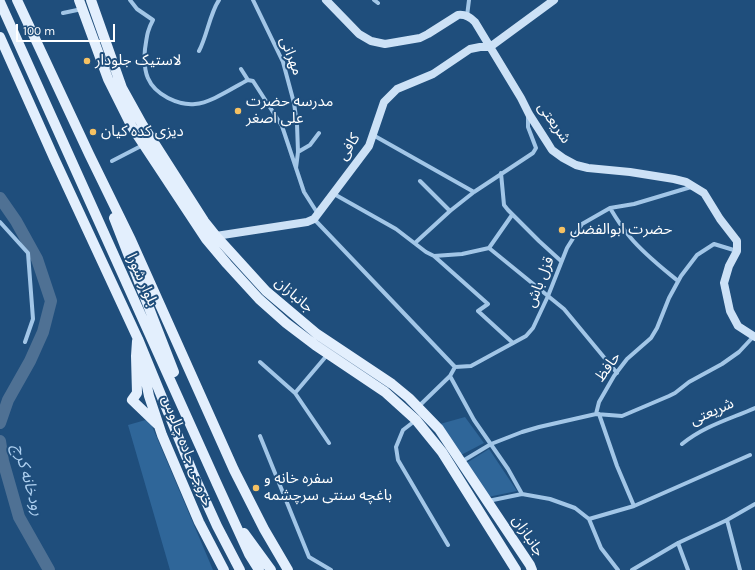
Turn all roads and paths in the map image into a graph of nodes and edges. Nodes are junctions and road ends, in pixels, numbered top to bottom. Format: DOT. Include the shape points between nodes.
graph roads {
  1 [pos="18,0"];
  2 [pos="91,0"];
  3 [pos="130,0"];
  4 [pos="219,0"];
  5 [pos="253,0"];
  6 [pos="326,0"];
  7 [pos="469,0"];
  8 [pos="554,0"];
  9 [pos="0,2"];
  10 [pos="81,4"];
  11 [pos="62,13"];
  12 [pos="467,16"];
  13 [pos="0,37"];
  14 [pos="490,47"];
  15 [pos="199,52"];
  16 [pos="241,69"];
  17 [pos="248,80"];
  18 [pos="528,114"];
  19 [pos="319,133"];
  20 [pos="373,134"];
  21 [pos="143,145"];
  22 [pos="298,152"];
  23 [pos="89,154"];
  24 [pos="112,161"];
  25 [pos="296,168"];
  26 [pos="501,173"];
  27 [pos="420,181"];
  28 [pos="694,186"];
  29 [pos="474,192"];
  30 [pos="334,194"];
  31 [pos="610,208"];
  32 [pos="450,211"];
  33 [pos="512,215"];
  34 [pos="316,217"];
  35 [pos="0,222"];
  36 [pos="211,238"];
  37 [pos="415,243"];
  38 [pos="490,248"];
  39 [pos="737,251"];
  40 [pos="434,256"];
  41 [pos="561,261"];
  42 [pos="678,281"];
  43 [pos="548,296"];
  44 [pos="754,337"];
  45 [pos="138,338"];
  46 [pos="25,342"];
  47 [pos="513,343"];
  48 [pos="328,354"];
  49 [pos="260,362"];
  50 [pos="455,367"];
  51 [pos="616,372"];
  52 [pos="450,376"];
  53 [pos="295,393"];
  54 [pos="418,406"];
  55 [pos="755,408"];
  56 [pos="597,414"];
  57 [pos="416,420"];
  58 [pos="160,427"];
  59 [pos="260,436"];
  60 [pos="197,438"];
  61 [pos="329,443"];
  62 [pos="491,444"];
  63 [pos="682,444"];
  64 [pos="750,455"];
  65 [pos="461,462"];
  66 [pos="480,490"];
  67 [pos="522,494"];
  68 [pos="470,496"];
  69 [pos="488,502"];
  70 [pos="755,504"];
  71 [pos="634,506"];
  72 [pos="589,519"];
  73 [pos="727,520"];
  74 [pos="235,521"];
  75 [pos="678,544"];
  76 [pos="448,545"];
  77 [pos="224,570"];
  78 [pos="240,570"];
  79 [pos="259,570"];
  80 [pos="271,570"];
  81 [pos="288,570"];
  82 [pos="331,570"];
  83 [pos="516,570"];
  84 [pos="532,570"];
  85 [pos="618,570"];
  86 [pos="632,570"];
  87 [pos="688,570"];
  88 [pos="740,570"];
  1 -- 23 [label="main road"];
  2 -- 36 [label="main road, جانبازان" via="122,88 204,221"];
  3 -- 17 [label="street" via="137,10 153,20 148,30 144,69 150,82 162,95 180,103 196,104"];
  4 -- 15 [label="street"];
  5 -- 22 [label="street, مهرانی" via="283,62 296,116"];
  6 -- 12 [label="street" via="359,34 371,41 385,44 420,38 458,15"];
  7 -- 12 [label="street"];
  8 -- 14 [label="street"];
  9 -- 60 [label="main road, بلوار شورا"];
  10 -- 11 [label="street"];
  10 -- 21 [label="main road, جانبازان" via="111,87"];
  12 -- 14 [label="street, شریعتی" via="475,22"];
  13 -- 45 [label="main road, بلوار شورا"];
  14 -- 18 [label="street, شریعتی"];
  14 -- 20 [label="street, کافی" via="470,49 433,74 397,89 384,102"];
  16 -- 17 [label="street"];
  17 -- 25 [label="street" via="253,81 282,126"];
  18 -- 26 [label="street" via="528,127 536,148 529,156"];
  18 -- 28 [label="street, شریعتی" via="552,150 569,162 588,168 674,179"];
  19 -- 22 [label="street" via="310,145"];
  20 -- 29 [label="street"];
  20 -- 30 [label="street, کافی" via="369,146"];
  21 -- 24 [label="street"];
  21 -- 36 [label="main road, جانبازان"];
  22 -- 25 [label="street, مهرانی"];
  23 -- 60 [label="main road" via="176,376"];
  23 -- 81 [label="main road" via="131,240 234,470"];
  25 -- 34 [label="street, مهرانی"];
  26 -- 29 [label="street"];
  26 -- 33 [label="street" via="504,205"];
  27 -- 32 [label="street"];
  28 -- 31 [label="street, قزل باش" via="634,204"];
  28 -- 39 [label="street, شریعتی" via="704,193 737,241"];
  29 -- 32 [label="street"];
  30 -- 34 [label="street, کافی"];
  30 -- 37 [label="street" via="393,227"];
  31 -- 41 [label="street, قزل باش" via="582,224"];
  31 -- 42 [label="street" via="628,236"];
  32 -- 37 [label="street"];
  33 -- 38 [label="street"];
  33 -- 41 [label="street"];
  34 -- 36 [label="street" via="307,222"];
  34 -- 50 [label="street, مهرانی"];
  35 -- 46 [label="street" via="28,253 33,319"];
  36 -- 48 [label="main road, جانبازان" via="227,264 259,299"];
  36 -- 54 [label="main road, جانبازان" via="266,291 317,334 392,384"];
  37 -- 40 [label="street"];
  38 -- 40 [label="street"];
  38 -- 43 [label="street"];
  39 -- 42 [label="street, حافظ" via="714,244 698,255"];
  39 -- 44 [label="street" via="724,283 730,311 738,326"];
  40 -- 47 [label="street" via="488,304 478,311"];
  41 -- 43 [label="street, قزل باش"];
  42 -- 51 [label="street, حافظ" via="660,324 651,338"];
  43 -- 47 [label="street, قزل باش" via="533,328 526,336"];
  43 -- 51 [label="street" via="576,322"];
  44 -- 56 [label="street" via="739,352 675,393 622,416"];
  45 -- 58 [label="main road, خروجی جاده چالوس" via="149,396"];
  45 -- 58 [label="main road" via="137,393 132,400"];
  45 -- 78 [label="main road, بلوار شورا" via="199,486"];
  47 -- 50 [label="street, قزل باش" via="471,366"];
  48 -- 53 [label="street"];
  48 -- 57 [label="main road, جانبازان" via="385,392"];
  49 -- 53 [label="street"];
  50 -- 52 [label="street"];
  51 -- 56 [label="street, حافظ" via="599,402"];
  52 -- 54 [label="street"];
  52 -- 62 [label="street" via="474,420"];
  53 -- 61 [label="street"];
  54 -- 65 [label="main road, جانبازان" via="439,429"];
  55 -- 63 [label="street, شریعتی" via="705,429"];
  56 -- 62 [label="street" via="539,427"];
  56 -- 71 [label="street"];
  57 -- 68 [label="main road, جانبازان" via="442,452"];
  57 -- 76 [label="street" via="403,430 396,447 398,460"];
  58 -- 77 [label="main road, خروجی جاده چالوس" via="199,522"];
  59 -- 82 [label="street" via="309,557"];
  60 -- 74 [label="main road, بلوار شورا"];
  62 -- 65 [label="street"];
  62 -- 67 [label="street"];
  64 -- 71 [label="street"];
  65 -- 66 [label="main road, جانبازان"];
  66 -- 68 [label="main road" via="473,489"];
  66 -- 69 [label="main road, جانبازان"];
  67 -- 69 [label="street"];
  67 -- 72 [label="street" via="550,499 575,508"];
  68 -- 83 [label="main road, جانبازان"];
  69 -- 84 [label="main road, جانبازان"];
  70 -- 73 [label="street"];
  71 -- 72 [label="street"];
  72 -- 85 [label="street" via="601,548"];
  73 -- 75 [label="street"];
  73 -- 88 [label="street"];
  74 -- 79 [label="main road, بلوار شورا"];
  74 -- 80 [label="main road"];
  75 -- 86 [label="street"];
  75 -- 87 [label="street"];
}
